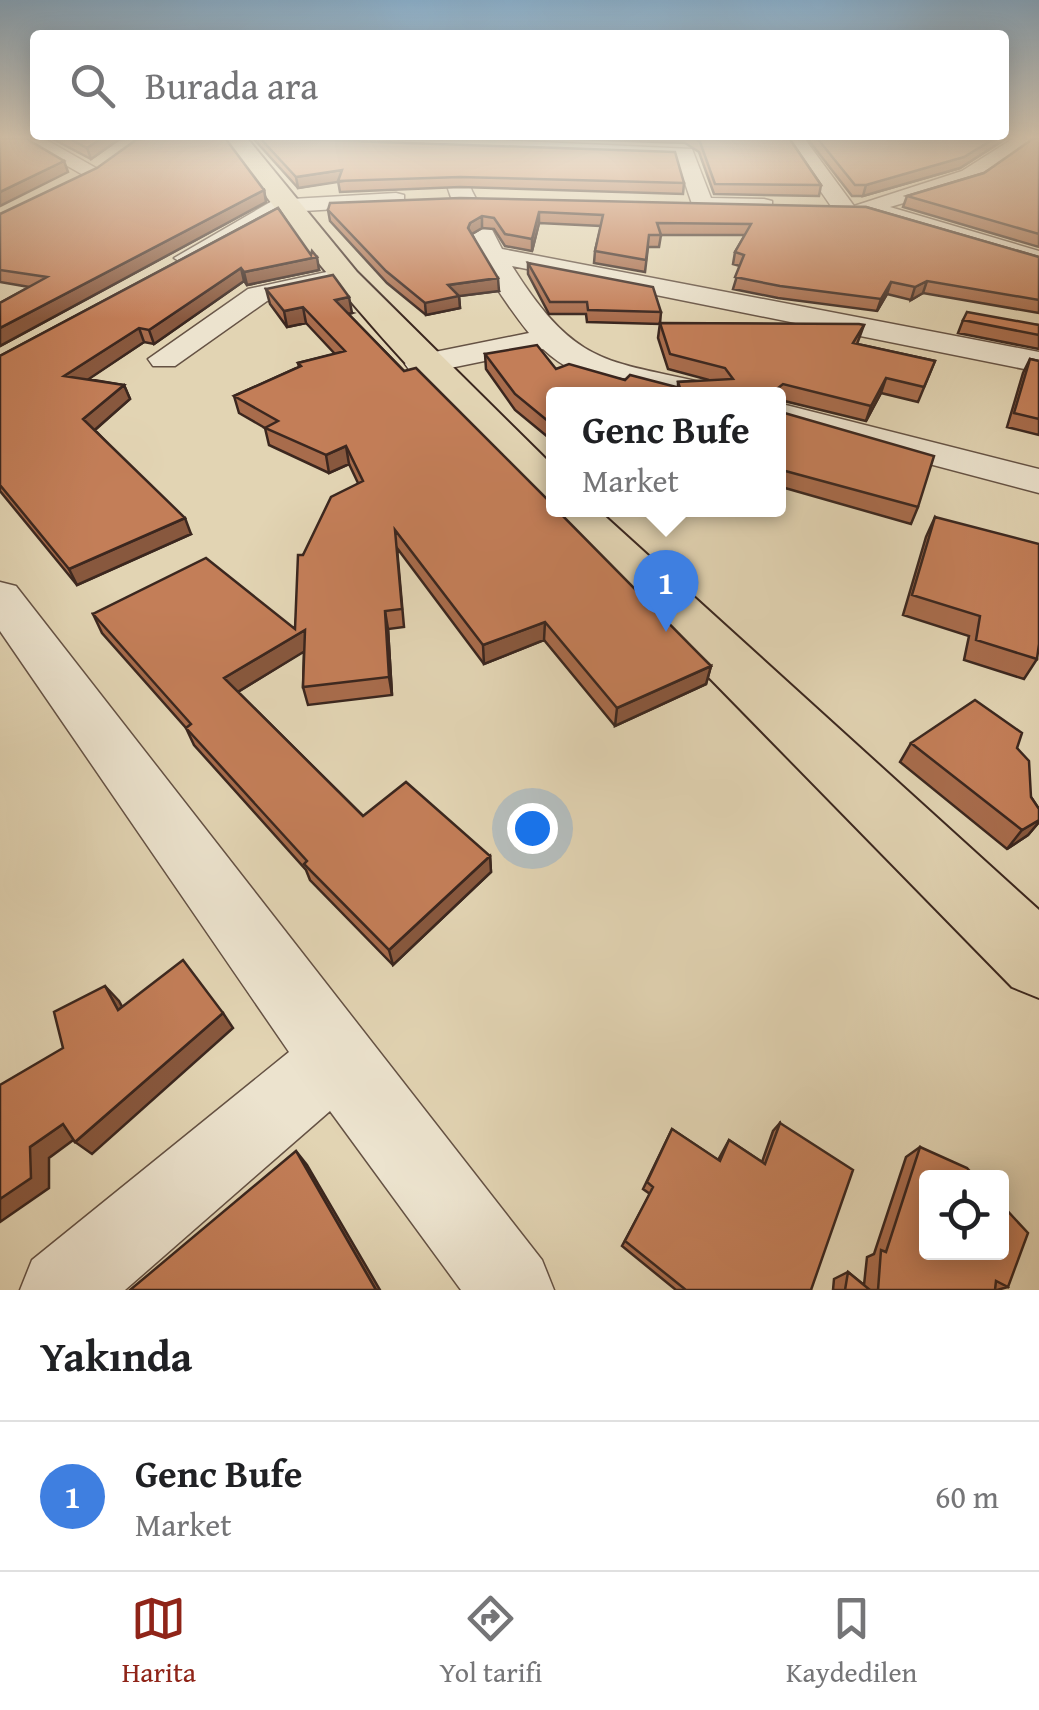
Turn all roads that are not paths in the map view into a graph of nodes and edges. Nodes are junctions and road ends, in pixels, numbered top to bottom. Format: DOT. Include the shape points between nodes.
graph roads {
  1 [pos="277,198"];
  2 [pos="436,198"];
  3 [pos="441,198"];
  4 [pos="452,198"];
  5 [pos="691,198"];
  6 [pos="846,198"];
  7 [pos="887,198"];
  8 [pos="498,199"];
  9 [pos="282,205"];
  10 [pos="854,207"];
  11 [pos="494,255"];
  12 [pos="1039,259"];
  13 [pos="166,269"];
  14 [pos="344,276"];
  15 [pos="546,339"];
  16 [pos="164,359"];
  17 [pos="1039,362"];
  18 [pos="420,364"];
  19 [pos="682,387"];
  20 [pos="786,414"];
  21 [pos="1039,481"];
  22 [pos="546,484"];
  23 [pos="578,517"];
  24 [pos="0,597"];
  25 [pos="1039,961"];
  26 [pos="336,1059"];
  27 [pos="62,1290"];
  28 [pos="512,1290"];
  1 -- 9 [label="main road"];
  2 -- 9 [label="street"];
  3 -- 11 [label="street"];
  4 -- 8 [label="street"];
  5 -- 10 [label="street" via="692,205"];
  6 -- 10 [label="street"];
  7 -- 10 [label="street"];
  9 -- 13 [label="street"];
  9 -- 14 [label="main road"];
  10 -- 12 [label="street"];
  11 -- 15 [label="street"];
  11 -- 17 [label="street"];
  14 -- 16 [label="street" via="258,295"];
  14 -- 18 [label="main road"];
  15 -- 18 [label="street"];
  15 -- 19 [label="street" via="574,359"];
  18 -- 22 [label="main road"];
  20 -- 21 [label="street"];
  23 -- 25 [label="main road"];
  24 -- 26 [label="street"];
  26 -- 27 [label="street"];
  26 -- 28 [label="street"];
}
